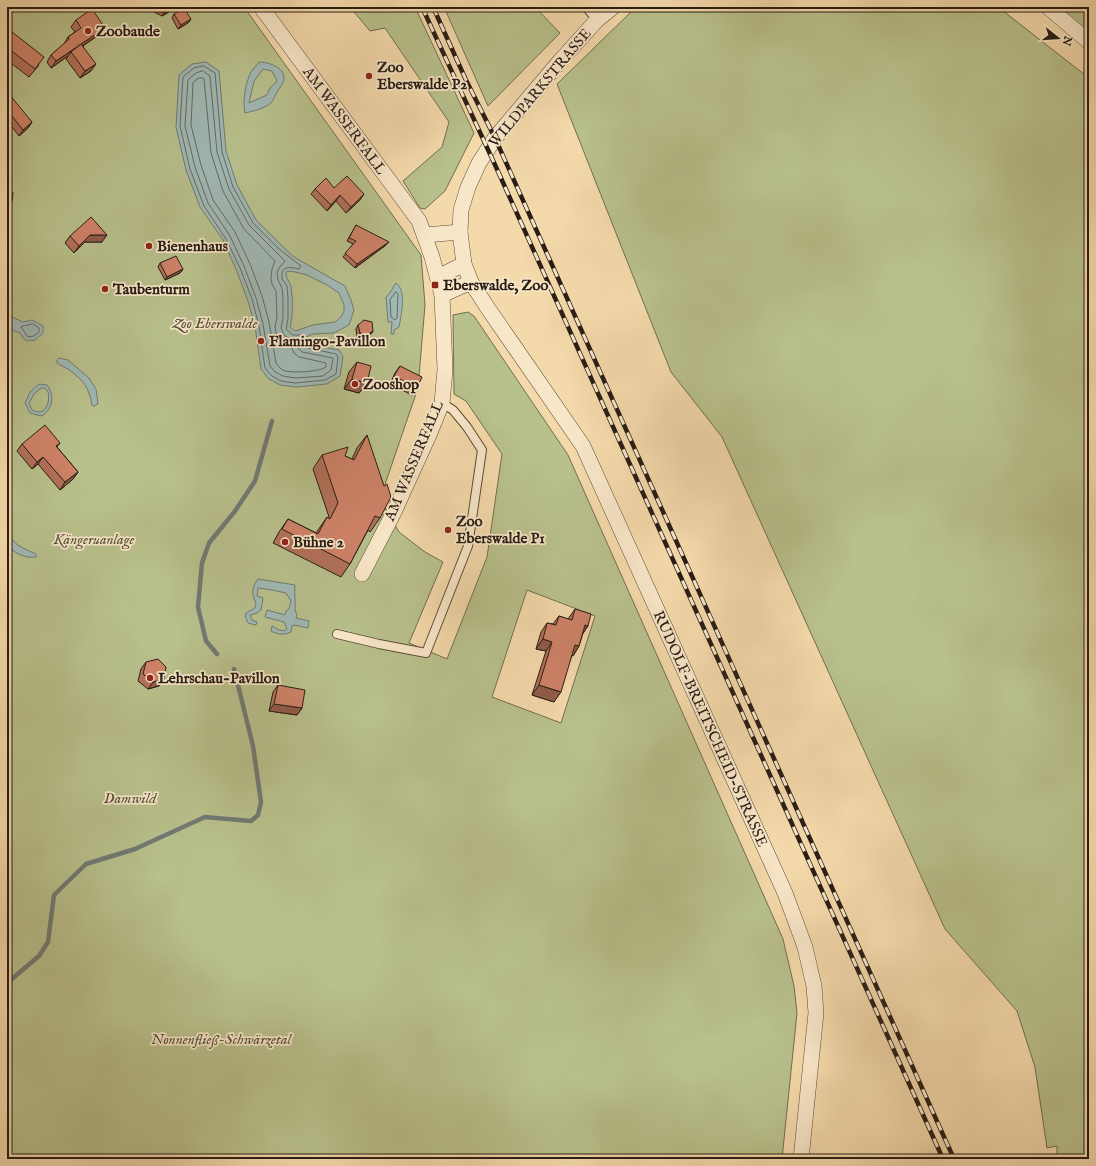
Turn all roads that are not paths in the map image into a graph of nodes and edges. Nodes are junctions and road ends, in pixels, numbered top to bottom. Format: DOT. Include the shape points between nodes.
graph roads {
  1 [pos="260,7"];
  2 [pos="586,7"];
  3 [pos="613,7"];
  4 [pos="1048,7"];
  5 [pos="597,20"];
  6 [pos="1089,42"];
  7 [pos="460,232"];
  8 [pos="424,235"];
  9 [pos="464,264"];
  10 [pos="438,277"];
  11 [pos="471,282"];
  12 [pos="442,295"];
  13 [pos="503,329"];
  14 [pos="442,403"];
  15 [pos="362,574"];
  16 [pos="337,634"];
  17 [pos="801,1159"];
  1 -- 8 [label="street, AM WASSERFALL" via="394,186 419,221"];
  2 -- 5 [label="lane"];
  3 -- 5 [label="street, WILDPARKSTRASSE"];
  4 -- 6 [label="street"];
  5 -- 7 [label="street, WILDPARKSTRASSE" via="530,94 487,149 468,187 461,210"];
  7 -- 8 [label="street"];
  7 -- 9 [label="street, WILDPARKSTRASSE"];
  8 -- 10 [label="street, AM WASSERFALL"];
  9 -- 10 [label="street"];
  9 -- 11 [label="street, WILDPARKSTRASSE"];
  10 -- 12 [label="street, AM WASSERFALL"];
  11 -- 12 [label="street"];
  11 -- 13 [label="street, WILDPARKSTRASSE"];
  12 -- 14 [label="street, AM WASSERFALL" via="445,370"];
  13 -- 17 [label="street, RUDOLF-BREITSCHEID-STRASSE" via="583,446 782,886 805,947 814,986 816,1013"];
  14 -- 15 [label="street, AM WASSERFALL" via="394,512"];
  14 -- 16 [label="lane" via="453,410 482,450 468,546 426,654"];
}
